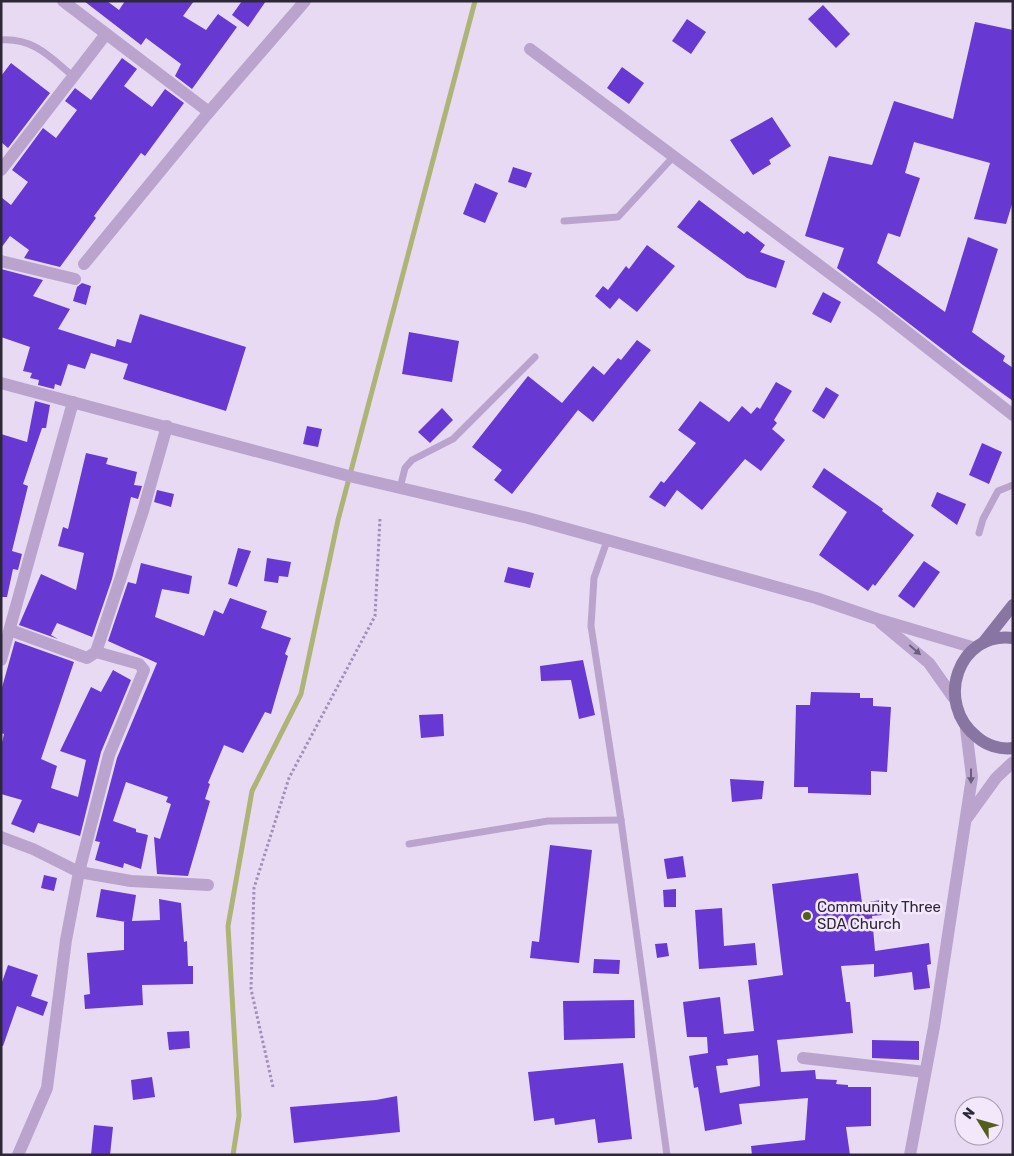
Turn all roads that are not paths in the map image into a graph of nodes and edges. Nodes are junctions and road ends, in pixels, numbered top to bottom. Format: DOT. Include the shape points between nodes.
graph roads {
  1 [pos="63,1"];
  2 [pos="304,1"];
  3 [pos="106,34"];
  4 [pos="1,40"];
  5 [pos="530,49"];
  6 [pos="74,77"];
  7 [pos="210,112"];
  8 [pos="674,156"];
  9 [pos="1,170"];
  10 [pos="564,221"];
  11 [pos="1,261"];
  12 [pos="84,264"];
  13 [pos="75,280"];
  14 [pos="535,357"];
  15 [pos="1,383"];
  16 [pos="73,402"];
  17 [pos="1013,415"];
  18 [pos="167,426"];
  19 [pos="1013,485"];
  20 [pos="400,488"];
  21 [pos="979,533"];
  22 [pos="607,540"];
  23 [pos="1013,605"];
  24 [pos="877,619"];
  25 [pos="10,630"];
  26 [pos="1013,638"];
  27 [pos="979,646"];
  28 [pos="96,652"];
  29 [pos="1,660"];
  30 [pos="953,697"];
  31 [pos="966,729"];
  32 [pos="1013,748"];
  33 [pos="1013,762"];
  34 [pos="621,820"];
  35 [pos="964,822"];
  36 [pos="1,838"];
  37 [pos="410,844"];
  38 [pos="78,872"];
  39 [pos="208,885"];
  40 [pos="803,1058"];
  41 [pos="925,1072"];
  42 [pos="18,1155"];
  43 [pos="667,1155"];
  44 [pos="910,1155"];
  1 -- 3 [label="street"];
  2 -- 7 [label="street"];
  3 -- 6 [label="street"];
  3 -- 7 [label="street"];
  4 -- 6 [label="lane" via="36,46"];
  5 -- 8 [label="street"];
  6 -- 9 [label="street"];
  7 -- 12 [label="street"];
  8 -- 10 [label="lane" via="618,217"];
  8 -- 17 [label="street"];
  11 -- 13 [label="street"];
  14 -- 20 [label="lane" via="453,439 412,460 405,468"];
  15 -- 16 [label="street"];
  16 -- 18 [label="street"];
  16 -- 25 [label="street"];
  18 -- 20 [label="street"];
  18 -- 28 [label="street" via="144,511"];
  19 -- 21 [label="lane" via="998,491"];
  20 -- 22 [label="street"];
  22 -- 24 [label="street" via="816,598"];
  22 -- 34 [label="lane" via="594,578 592,626"];
  23 -- 27 [label="main road"];
  24 -- 27 [label="street"];
  24 -- 30 [label="street, one-way" via="929,663"];
  25 -- 28 [label="street" via="87,658"];
  25 -- 29 [label="street"];
  26 -- 27 [label="main road" via="1006,637"];
  27 -- 30 [label="main road" via="963,662 955,679"];
  28 -- 38 [label="street" via="139,664 144,670 109,755"];
  30 -- 31 [label="main road" via="957,714"];
  31 -- 32 [label="main road" via="984,743"];
  31 -- 35 [label="street, one-way" via="972,777"];
  33 -- 35 [label="street" via="996,778"];
  34 -- 37 [label="lane" via="548,822"];
  34 -- 43 [label="lane"];
  35 -- 41 [label="street"];
  36 -- 38 [label="street" via="33,849"];
  38 -- 39 [label="street" via="132,881"];
  38 -- 42 [label="street" via="46,1088"];
  40 -- 41 [label="street"];
  41 -- 44 [label="street"];
}
